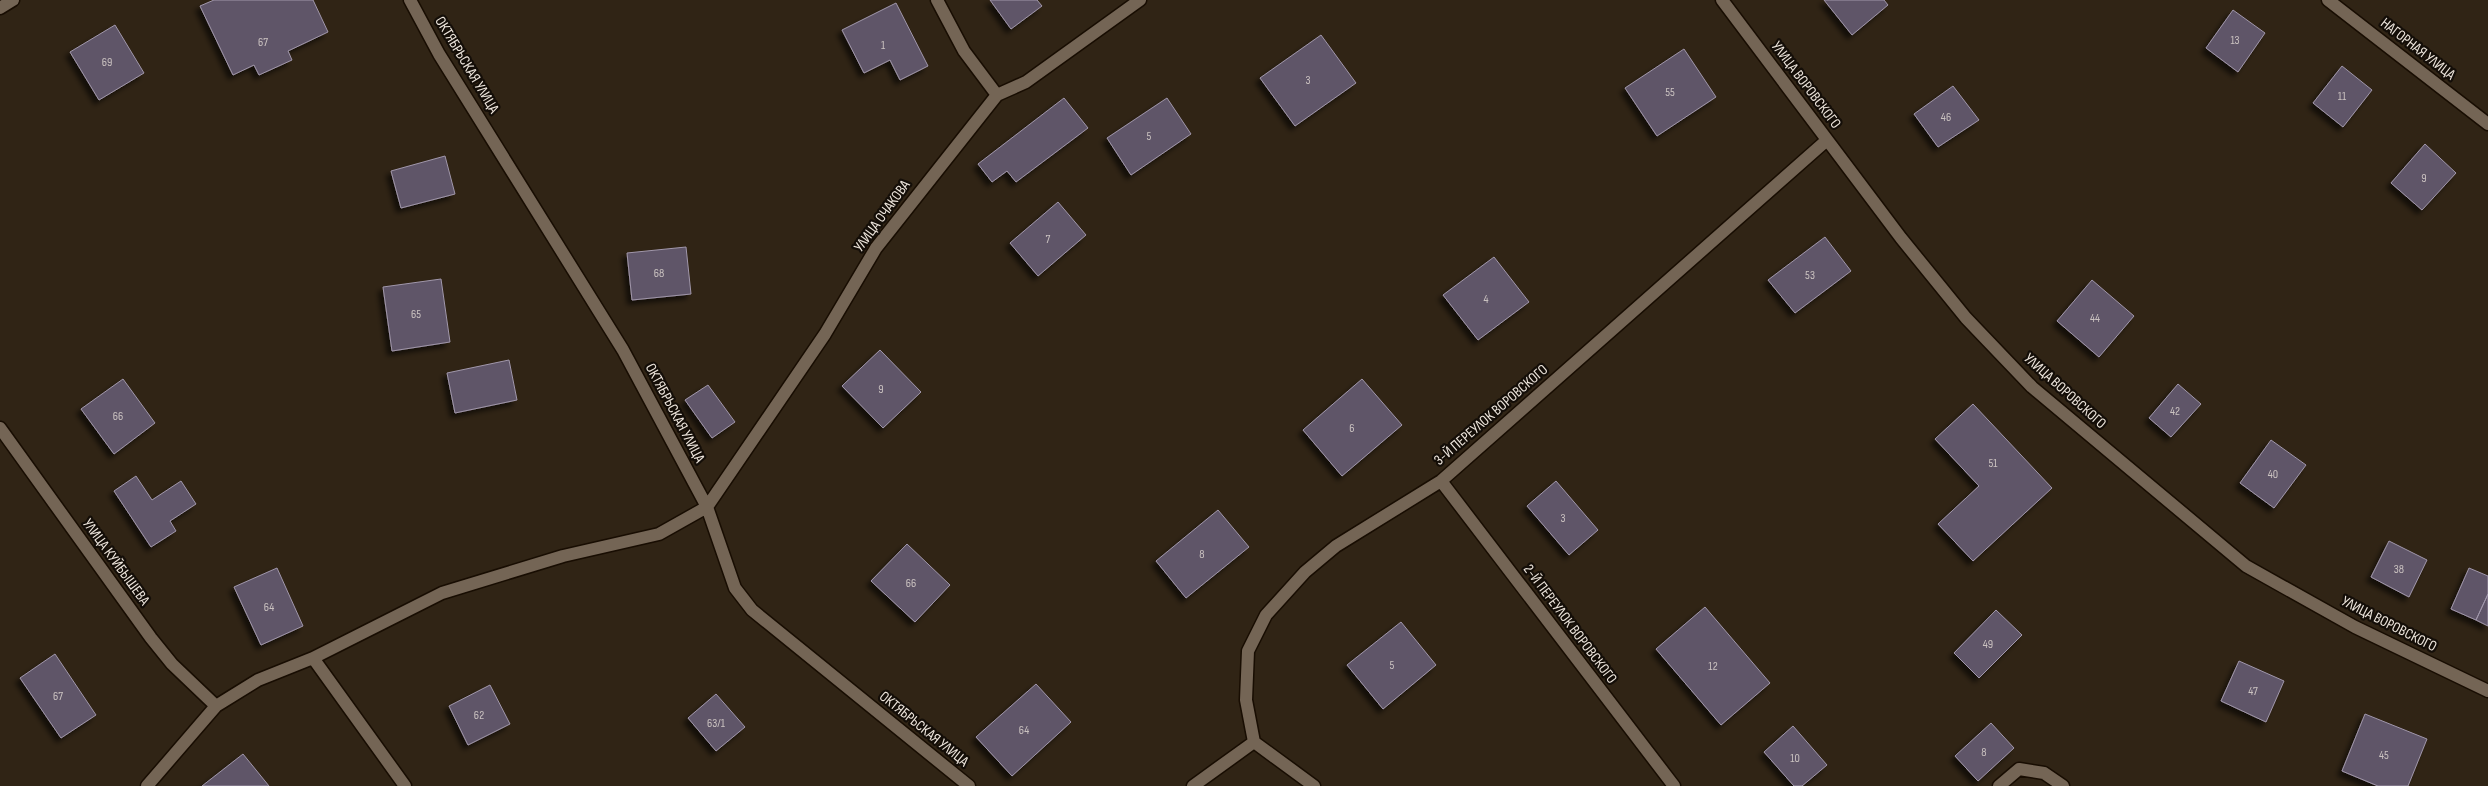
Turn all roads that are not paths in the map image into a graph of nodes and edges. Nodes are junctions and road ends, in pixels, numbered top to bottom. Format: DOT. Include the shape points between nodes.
graph roads {
  1 [pos="13,0"];
  2 [pos="410,0"];
  3 [pos="936,0"];
  4 [pos="1140,0"];
  5 [pos="1722,0"];
  6 [pos="2328,0"];
  7 [pos="0,8"];
  8 [pos="997,95"];
  9 [pos="2488,124"];
  10 [pos="1827,140"];
  11 [pos="0,428"];
  12 [pos="1441,481"];
  13 [pos="707,507"];
  14 [pos="313,658"];
  15 [pos="2488,691"];
  16 [pos="216,706"];
  17 [pos="1254,742"];
  18 [pos="147,786"];
  19 [pos="405,786"];
  20 [pos="969,786"];
  21 [pos="1193,786"];
  22 [pos="1314,786"];
  23 [pos="1674,786"];
  24 [pos="1999,786"];
  25 [pos="2063,786"];
  1 -- 7 [label="street"];
  2 -- 13 [label="street, ОКТЯБРЬСКАЯ УЛИЦА" via="439,54 623,350"];
  3 -- 8 [label="street" via="964,51"];
  4 -- 8 [label="street, УЛИЦА ОЧАКОВА" via="1026,82"];
  5 -- 10 [label="street, УЛИЦА ВОРОВСКОГО"];
  6 -- 9 [label="street, НАГОРНАЯ УЛИЦА"];
  8 -- 13 [label="street, УЛИЦА ОЧАКОВА" via="876,248 825,334"];
  10 -- 12 [label="street, 3-Й ПЕРЕУЛОК ВОРОВСКОГО"];
  10 -- 15 [label="street, УЛИЦА ВОРОВСКОГО" via="1966,318 2032,387 2213,540 2246,566 2355,627"];
  11 -- 16 [label="street, УЛИЦА КУЙБЫШЕВА" via="151,638 172,664"];
  12 -- 17 [label="street, 3-Й ПЕРЕУЛОК ВОРОВСКОГО" via="1336,546 1305,572 1266,615 1248,651 1246,700"];
  12 -- 23 [label="street, 2-Й ПЕРЕУЛОК ВОРОВСКОГО"];
  13 -- 14 [label="street" via="659,534 564,556 442,593"];
  13 -- 20 [label="street, ОКТЯБРЬСКАЯ УЛИЦА" via="735,588 752,610"];
  14 -- 16 [label="street" via="258,680"];
  14 -- 19 [label="street"];
  16 -- 18 [label="street"];
  17 -- 21 [label="street"];
  17 -- 22 [label="street"];
  24 -- 25 [label="street" via="2019,769 2044,773"];
}
